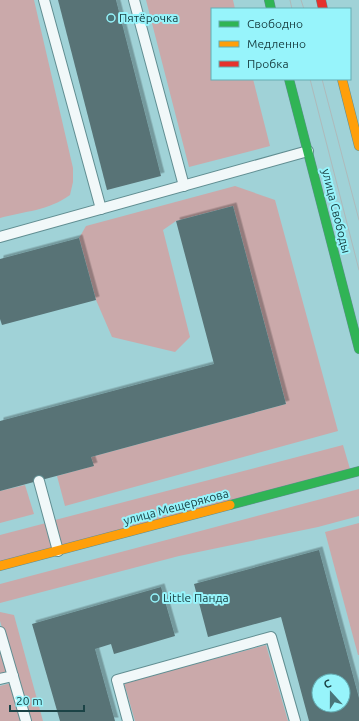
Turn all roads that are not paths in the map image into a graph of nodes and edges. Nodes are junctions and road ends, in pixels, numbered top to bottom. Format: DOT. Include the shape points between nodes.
graph roads {
  1 [pos="44,0"];
  2 [pos="134,0"];
  3 [pos="289,80"];
  4 [pos="342,80"];
  5 [pos="359,146"];
  6 [pos="308,151"];
  7 [pos="184,186"];
  8 [pos="101,209"];
  9 [pos="0,237"];
  10 [pos="359,349"];
  11 [pos="359,471"];
  12 [pos="39,481"];
  13 [pos="58,550"];
  14 [pos="0,566"];
  15 [pos="0,632"];
  16 [pos="13,676"];
  17 [pos="0,679"];
  18 [pos="26,721"];
  19 [pos="128,721"];
  20 [pos="295,721"];
  1 -- 8 [label="lane"];
  2 -- 7 [label="lane"];
  3 -- 6 [label="main road, улица Свободы"];
  4 -- 5 [label="main road"];
  6 -- 7 [label="lane"];
  6 -- 10 [label="main road, улица Свободы"];
  7 -- 8 [label="lane"];
  8 -- 9 [label="lane"];
  11 -- 13 [label="main road, улица Мещерякова"];
  12 -- 13 [label="lane"];
  13 -- 14 [label="main road, улица Мещерякова"];
  15 -- 16 [label="lane"];
  16 -- 17 [label="lane"];
  16 -- 18 [label="lane"];
  19 -- 20 [label="lane" via="117,680 271,637"];
}
